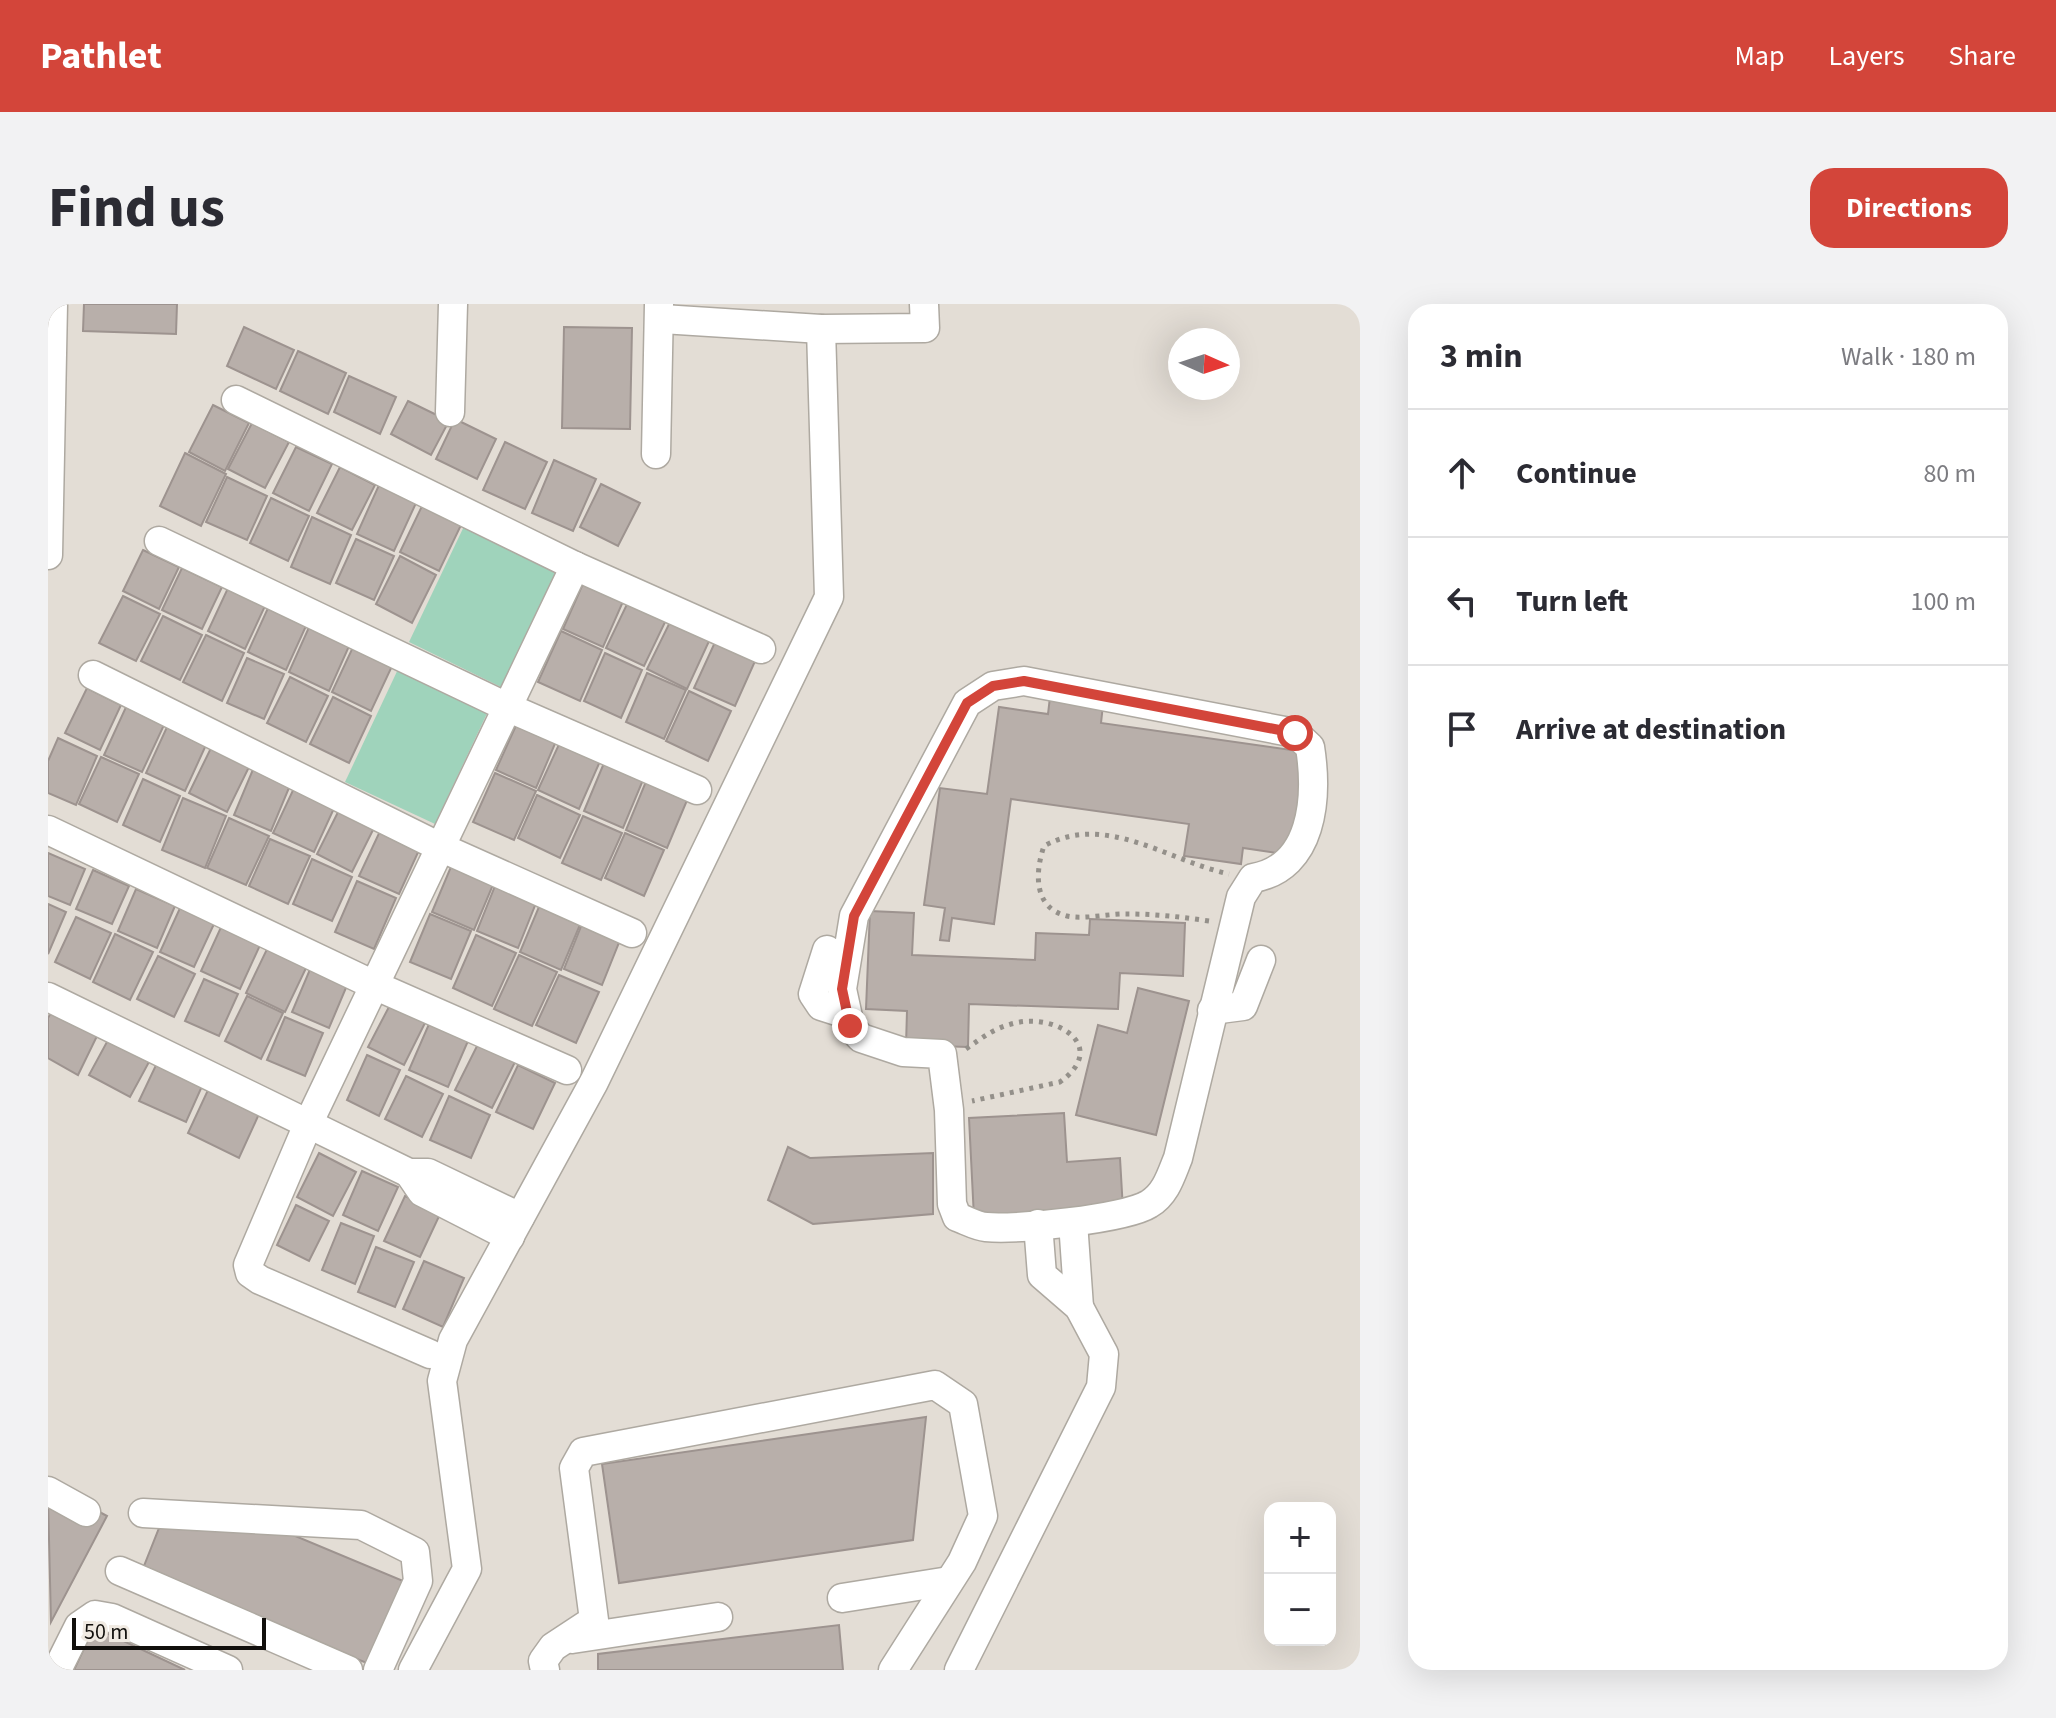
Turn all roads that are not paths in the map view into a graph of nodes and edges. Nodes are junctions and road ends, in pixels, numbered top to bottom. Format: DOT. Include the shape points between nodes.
graph roads {
  1 [pos="53,304"];
  2 [pos="453,304"];
  3 [pos="924,304"];
  4 [pos="660,312"];
  5 [pos="821,329"];
  6 [pos="50,349"];
  7 [pos="236,400"];
  8 [pos="450,412"];
  9 [pos="656,454"];
  10 [pos="159,541"];
  11 [pos="48,555"];
  12 [pos="575,566"];
  13 [pos="761,649"];
  14 [pos="93,675"];
  15 [pos="507,707"];
  16 [pos="697,790"];
  17 [pos="48,830"];
  18 [pos="440,847"];
  19 [pos="632,933"];
  20 [pos="827,950"];
  21 [pos="1261,960"];
  22 [pos="374,985"];
  23 [pos="48,997"];
  24 [pos="1212,1010"];
  25 [pos="846,1014"];
  26 [pos="567,1070"];
  27 [pos="309,1122"];
  28 [pos="1073,1222"];
  29 [pos="1038,1224"];
  30 [pos="515,1227"];
  31 [pos="1079,1307"];
  32 [pos="430,1354"];
  33 [pos="48,1491"];
  34 [pos="86,1512"];
  35 [pos="143,1513"];
  36 [pos="120,1571"];
  37 [pos="949,1581"];
  38 [pos="842,1598"];
  39 [pos="718,1617"];
  40 [pos="568,1639"];
  41 [pos="57,1670"];
  42 [pos="228,1670"];
  43 [pos="348,1670"];
  44 [pos="378,1670"];
  45 [pos="413,1670"];
  46 [pos="545,1670"];
  47 [pos="893,1670"];
  48 [pos="959,1670"];
  1 -- 6 [label="street"];
  2 -- 8 [label="street"];
  3 -- 5 [label="street" via="925,328"];
  4 -- 5 [label="street"];
  4 -- 9 [label="street"];
  5 -- 30 [label="street" via="829,597 594,1082"];
  6 -- 11 [label="street"];
  7 -- 12 [label="street"];
  10 -- 15 [label="street"];
  12 -- 13 [label="street"];
  12 -- 15 [label="street"];
  14 -- 18 [label="street"];
  15 -- 16 [label="street"];
  15 -- 18 [label="street"];
  17 -- 22 [label="street"];
  18 -- 19 [label="street"];
  18 -- 22 [label="street"];
  20 -- 25 [label="street" via="813,994 821,1006"];
  21 -- 24 [label="street" via="1243,1006"];
  22 -- 26 [label="street"];
  22 -- 27 [label="street"];
  23 -- 27 [label="street"];
  24 -- 25 [label="street" via="1241,897 1253,878 1288,865 1303,841 1313,767 1310,747 1295,733 1024,681 993,686 967,703 854,916 842,989"];
  24 -- 28 [label="street" via="1178,1158 1164,1191 1149,1205"];
  25 -- 29 [label="street" via="861,1038 881,1047 942,1054 957,1217 985,1227"];
  27 -- 30 [label="street" via="409,1173 428,1173"];
  27 -- 32 [label="street" via="250,1258 250,1273"];
  28 -- 29 [label="street"];
  28 -- 31 [label="street"];
  29 -- 31 [label="street" via="1042,1275"];
  30 -- 45 [label="street" via="453,1340 442,1381 467,1569"];
  31 -- 48 [label="street" via="1104,1354 1101,1387"];
  33 -- 34 [label="street"];
  35 -- 44 [label="street" via="361,1525 415,1552 418,1581"];
  36 -- 43 [label="street"];
  37 -- 38 [label="street"];
  37 -- 40 [label="street" via="983,1516 963,1404 935,1385 583,1452 574,1468 594,1620"];
  37 -- 47 [label="street"];
  39 -- 40 [label="street"];
  40 -- 46 [label="street" via="553,1647 543,1661"];
  41 -- 42 [label="street" via="79,1626 95,1615"];
}
